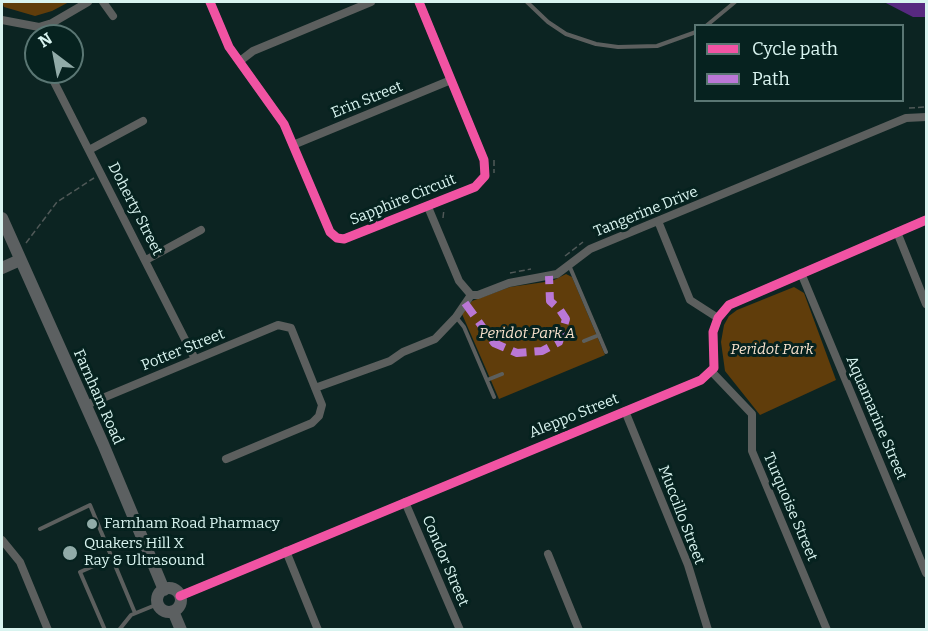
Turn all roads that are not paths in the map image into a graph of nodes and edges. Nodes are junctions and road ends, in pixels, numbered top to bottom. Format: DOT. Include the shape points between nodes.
graph roads {
  1 [pos="88,2"];
  2 [pos="103,2"];
  3 [pos="210,2"];
  4 [pos="371,2"];
  5 [pos="419,2"];
  6 [pos="527,2"];
  7 [pos="735,2"];
  8 [pos="113,16"];
  9 [pos="2,20"];
  10 [pos="51,24"];
  11 [pos="708,24"];
  12 [pos="24,27"];
  13 [pos="694,33"];
  14 [pos="240,61"];
  15 [pos="451,80"];
  16 [pos="55,84"];
  17 [pos="927,117"];
  18 [pos="143,121"];
  19 [pos="293,145"];
  20 [pos="89,150"];
  21 [pos="428,207"];
  22 [pos="2,218"];
  23 [pos="927,220"];
  24 [pos="658,221"];
  25 [pos="201,230"];
  26 [pos="897,232"];
  27 [pos="20,260"];
  28 [pos="146,260"];
  29 [pos="566,261"];
  30 [pos="2,268"];
  31 [pos="801,273"];
  32 [pos="471,295"];
  33 [pos="927,304"];
  34 [pos="456,317"];
  35 [pos="718,318"];
  36 [pos="599,335"];
  37 [pos="584,341"];
  38 [pos="606,352"];
  39 [pos="195,359"];
  40 [pos="712,372"];
  41 [pos="502,374"];
  42 [pos="487,380"];
  43 [pos="315,388"];
  44 [pos="494,397"];
  45 [pos="86,405"];
  46 [pos="625,411"];
  47 [pos="226,459"];
  48 [pos="405,502"];
  49 [pos="40,529"];
  50 [pos="2,540"];
  51 [pos="286,550"];
  52 [pos="548,554"];
  53 [pos="112,558"];
  54 [pos="927,573"];
  55 [pos="164,590"];
  56 [pos="180,596"];
  57 [pos="158,604"];
  58 [pos="173,611"];
  59 [pos="135,613"];
  60 [pos="48,630"];
  61 [pos="105,630"];
  62 [pos="119,630"];
  63 [pos="181,630"];
  64 [pos="318,630"];
  65 [pos="459,630"];
  66 [pos="579,630"];
  67 [pos="708,630"];
  68 [pos="827,630"];
  1 -- 10 [label="street"];
  2 -- 8 [label="street"];
  3 -- 14 [label="street, Sapphire Circuit" via="226,41"];
  4 -- 14 [label="street" via="253,51"];
  5 -- 15 [label="street, Sapphire Circuit"];
  6 -- 13 [label="lane" via="566,34 596,44 657,46"];
  7 -- 11 [label="lane"];
  9 -- 12 [label="street"];
  14 -- 19 [label="street, Sapphire Circuit" via="279,114"];
  15 -- 19 [label="street, Erin Street"];
  15 -- 21 [label="street, Sapphire Circuit" via="484,160 485,176 475,187"];
  16 -- 20 [label="street, Doherty Street"];
  17 -- 24 [label="street, Tangerine Drive" via="906,118"];
  18 -- 20 [label="street"];
  19 -- 21 [label="street, Sapphire Circuit" via="326,225 337,238 352,237"];
  20 -- 28 [label="street, Doherty Street"];
  21 -- 32 [label="street" via="459,281"];
  22 -- 27 [label="street, Farnham Road"];
  23 -- 26 [label="street"];
  24 -- 29 [label="street, Tangerine Drive"];
  24 -- 35 [label="street" via="690,300"];
  25 -- 28 [label="street"];
  26 -- 31 [label="street"];
  26 -- 33 [label="street"];
  27 -- 30 [label="street"];
  27 -- 45 [label="street, Farnham Road"];
  28 -- 39 [label="street, Doherty Street"];
  29 -- 32 [label="street, Tangerine Drive" via="557,274"];
  29 -- 36 [label="lane"];
  31 -- 35 [label="street" via="737,300"];
  31 -- 54 [label="street, Aquamarine Street"];
  32 -- 34 [label="street"];
  34 -- 42 [label="lane"];
  34 -- 43 [label="street" via="435,339 390,362"];
  35 -- 40 [label="street" via="712,339"];
  36 -- 37 [label="lane"];
  36 -- 38 [label="lane"];
  39 -- 43 [label="street, Potter Street" via="278,325 291,328"];
  39 -- 45 [label="street, Potter Street"];
  40 -- 46 [label="street, Aleppo Street"];
  40 -- 68 [label="street, Turquoise Street" via="752,414 752,451"];
  41 -- 42 [label="lane"];
  42 -- 44 [label="lane"];
  43 -- 47 [label="street" via="322,405 312,423"];
  45 -- 55 [label="street, Farnham Road"];
  46 -- 48 [label="street, Aleppo Street"];
  46 -- 67 [label="street, Muccillo Street" via="688,565"];
  48 -- 51 [label="street, Aleppo Street"];
  48 -- 65 [label="street, Condor Street"];
  49 -- 53 [label="lane" via="90,505"];
  50 -- 60 [label="street" via="20,562"];
  51 -- 56 [label="street, Aleppo Street"];
  51 -- 64 [label="street"];
  52 -- 66 [label="street"];
  53 -- 59 [label="lane"];
  53 -- 61 [label="lane" via="80,572"];
  55 -- 56 [label="street" via="173,589"];
  55 -- 57 [label="street" via="159,594"];
  56 -- 58 [label="street" via="180,604"];
  57 -- 58 [label="street" via="165,612"];
  57 -- 59 [label="lane"];
  58 -- 63 [label="street"];
  59 -- 62 [label="lane"];
}
